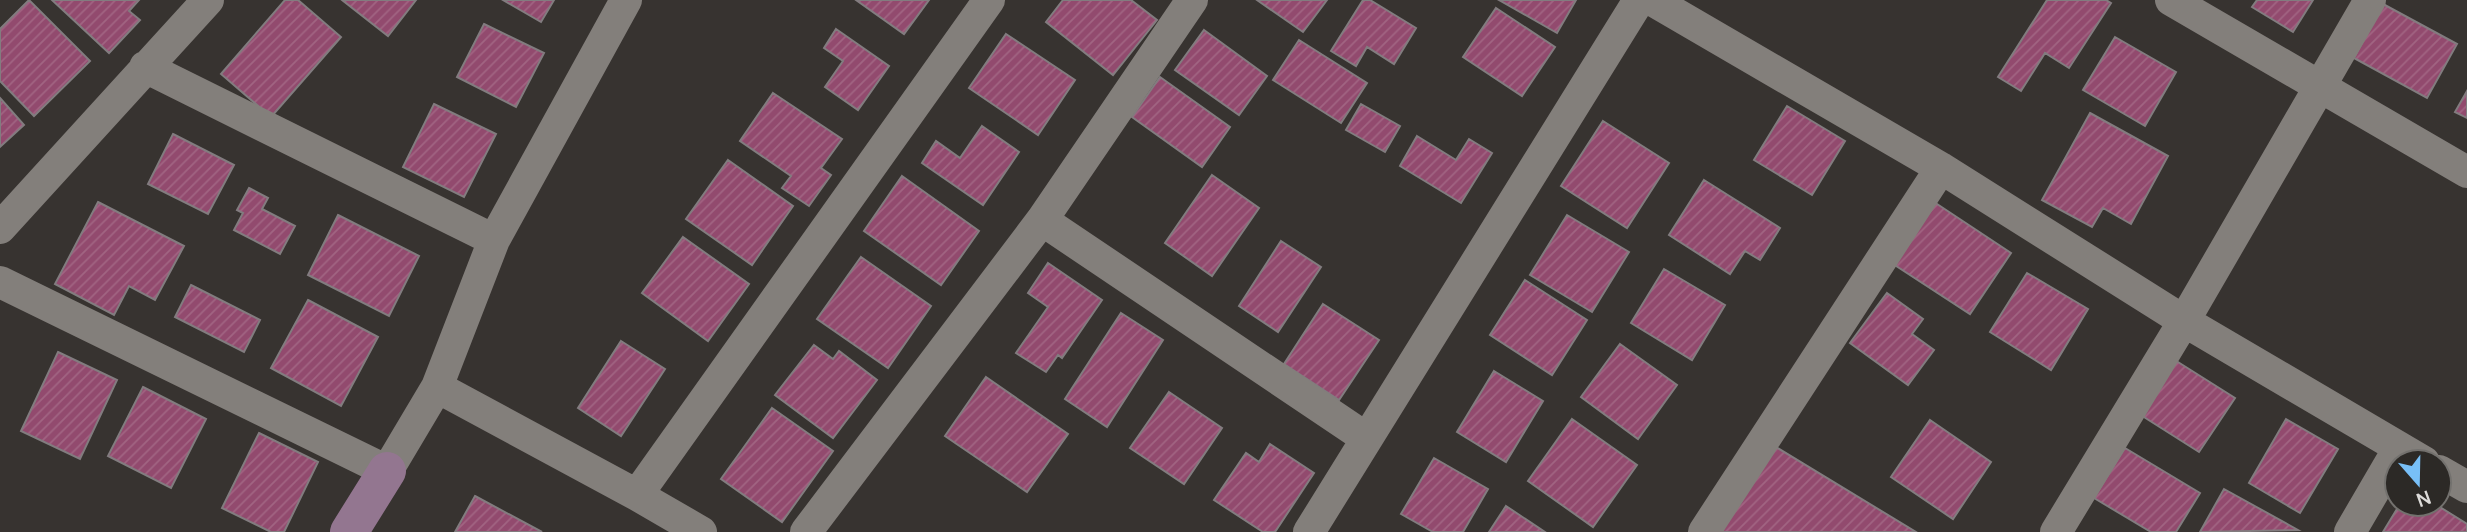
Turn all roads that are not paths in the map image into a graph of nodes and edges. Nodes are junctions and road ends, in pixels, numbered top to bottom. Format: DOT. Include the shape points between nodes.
graph roads {
  1 [pos="208,0"];
  2 [pos="626,0"];
  3 [pos="989,0"];
  4 [pos="1192,0"];
  5 [pos="1639,0"];
  6 [pos="1653,0"];
  7 [pos="2171,0"];
  8 [pos="2370,0"];
  9 [pos="145,67"];
  10 [pos="2319,88"];
  11 [pos="1941,168"];
  12 [pos="2467,172"];
  13 [pos="1042,220"];
  14 [pos="0,228"];
  15 [pos="494,240"];
  16 [pos="0,282"];
  17 [pos="2184,321"];
  18 [pos="437,387"];
  19 [pos="1366,438"];
  20 [pos="2400,448"];
  21 [pos="387,471"];
  22 [pos="2383,491"];
  23 [pos="637,495"];
  24 [pos="349,532"];
  25 [pos="701,532"];
  26 [pos="806,532"];
  27 [pos="1309,532"];
  28 [pos="1704,532"];
  29 [pos="2056,532"];
  30 [pos="2350,532"];
  1 -- 9 [label="street"];
  2 -- 15 [label="street"];
  3 -- 23 [label="street"];
  4 -- 13 [label="street"];
  5 -- 19 [label="street"];
  6 -- 11 [label="street"];
  7 -- 10 [label="street"];
  8 -- 10 [label="street"];
  9 -- 14 [label="street"];
  9 -- 15 [label="street"];
  10 -- 12 [label="street"];
  10 -- 17 [label="street"];
  11 -- 17 [label="street"];
  11 -- 28 [label="street"];
  13 -- 19 [label="street"];
  13 -- 26 [label="street"];
  15 -- 18 [label="street"];
  16 -- 21 [label="street"];
  17 -- 20 [label="street"];
  17 -- 29 [label="street"];
  18 -- 21 [label="street"];
  18 -- 23 [label="street"];
  19 -- 27 [label="street"];
  21 -- 24 [label="street"];
  22 -- 30 [label="street"];
  23 -- 25 [label="street"];
}
